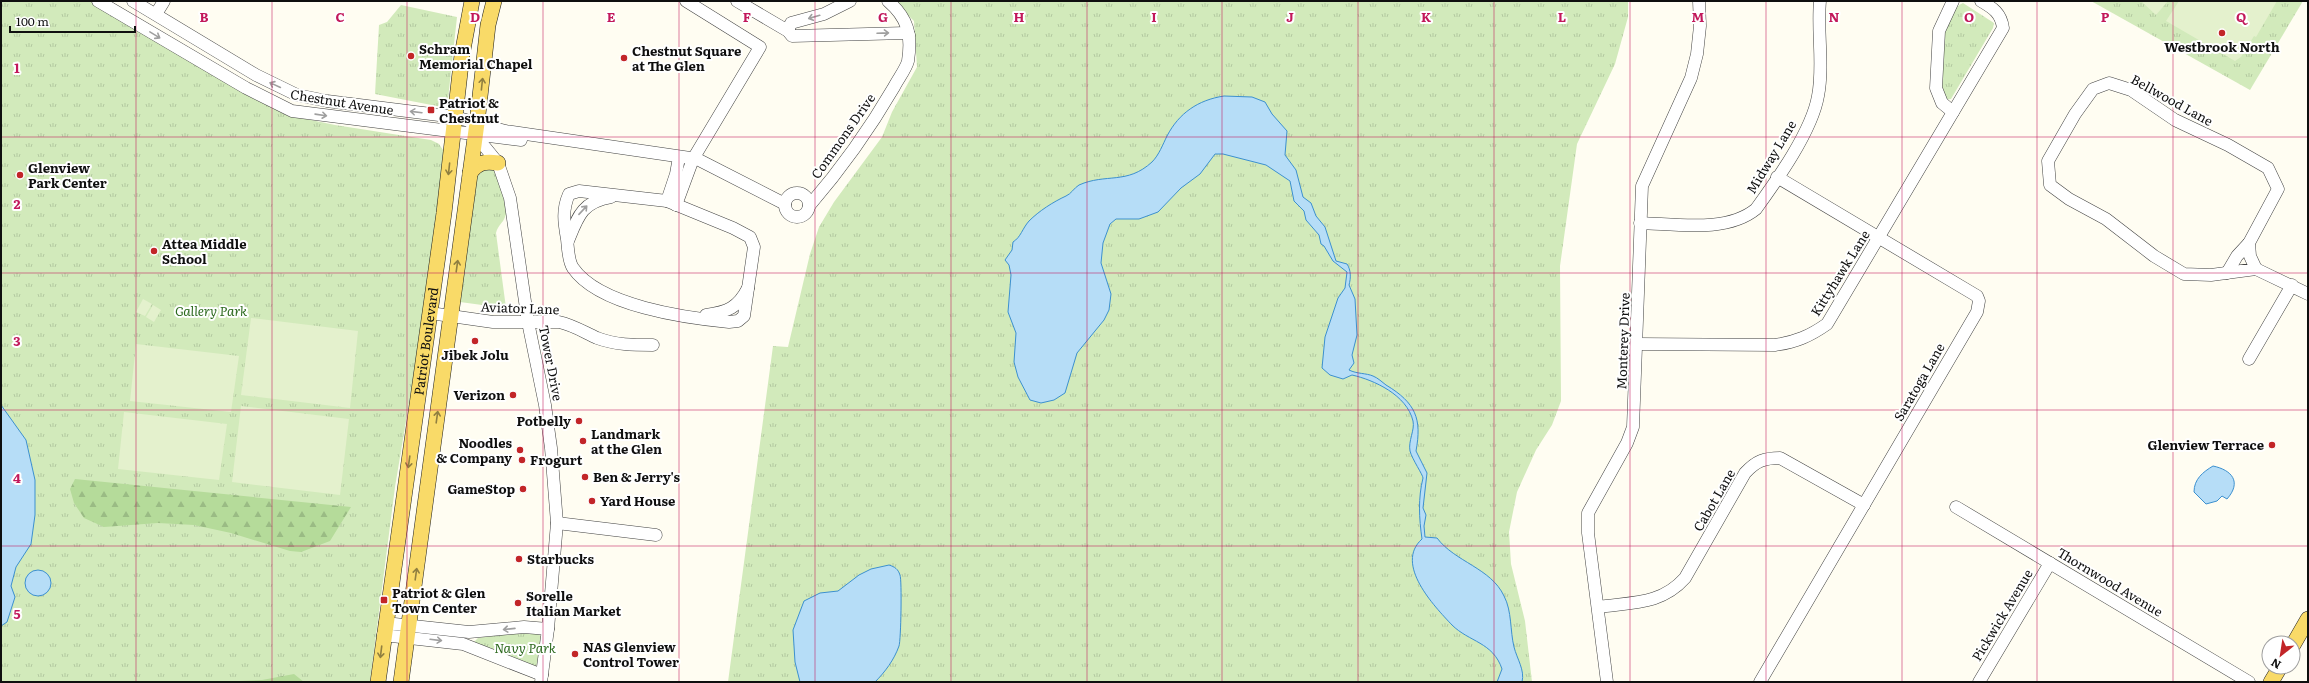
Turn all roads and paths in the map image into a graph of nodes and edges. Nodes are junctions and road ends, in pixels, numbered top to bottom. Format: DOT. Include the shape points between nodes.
graph roads {
  1 [pos="98,1"];
  2 [pos="133,1"];
  3 [pos="164,1"];
  4 [pos="472,1"];
  5 [pos="494,1"];
  6 [pos="686,1"];
  7 [pos="737,1"];
  8 [pos="850,1"];
  9 [pos="888,1"];
  10 [pos="1699,1"];
  11 [pos="1820,1"];
  12 [pos="1953,1"];
  13 [pos="1980,1"];
  14 [pos="156,14"];
  15 [pos="788,31"];
  16 [pos="909,35"];
  17 [pos="1953,112"];
  18 [pos="454,124"];
  19 [pos="476,129"];
  20 [pos="679,157"];
  21 [pos="693,159"];
  22 [pos="498,162"];
  23 [pos="470,173"];
  24 [pos="1777,177"];
  25 [pos="616,196"];
  26 [pos="671,203"];
  27 [pos="785,204"];
  28 [pos="809,206"];
  29 [pos="1640,223"];
  30 [pos="1879,238"];
  31 [pos="567,243"];
  32 [pos="2249,243"];
  33 [pos="2256,269"];
  34 [pos="2227,273"];
  35 [pos="2292,285"];
  36 [pos="2308,294"];
  37 [pos="430,313"];
  38 [pos="450,316"];
  39 [pos="528,322"];
  40 [pos="1637,344"];
  41 [pos="653,345"];
  42 [pos="2250,359"];
  43 [pos="1864,506"];
  44 [pos="1956,506"];
  45 [pos="557,524"];
  46 [pos="656,535"];
  47 [pos="2050,563"];
  48 [pos="1598,607"];
  49 [pos="2308,619"];
  50 [pos="384,629"];
  51 [pos="548,629"];
  52 [pos="408,632"];
  53 [pos="471,632"];
  54 [pos="2298,635"];
  55 [pos="472,648"];
  56 [pos="542,679"];
  57 [pos="378,682"];
  58 [pos="401,682"];
  59 [pos="1607,682"];
  60 [pos="1760,682"];
  61 [pos="1979,682"];
  62 [pos="2249,682"];
  1 -- 18 [label="street, Chestnut Avenue, one-way" via="246,88 292,111"];
  2 -- 14 [label="street, Chestnut Avenue"];
  3 -- 14 [label="street"];
  4 -- 18 [label="main road, Patriot Boulevard"];
  19 -- 5 [label="main road, Patriot Boulevard, one-way" via="488,25"];
  6 -- 21 [label="street" via="760,47"];
  7 -- 15 [label="street"];
  8 -- 15 [label="street, one-way" via="824,14 791,23"];
  9 -- 16 [label="street, Commons Drive" via="907,23"];
  10 -- 29 [label="street, Monterey Drive" via="1700,26 1691,78 1646,174 1640,196"];
  11 -- 24 [label="street, Midway Lane" via="1818,96 1803,135"];
  12 -- 17 [label="street" via="1939,31 1936,88 1942,103"];
  13 -- 17 [label="street, Kittyhawk Lane" via="1995,9 2002,18 2003,28"];
  18 -- 14 [label="street, Chestnut Avenue, one-way" via="297,95 256,75"];
  15 -- 16 [label="street, one-way" via="792,36 906,33"];
  16 -- 28 [label="street, Commons Drive" via="908,62 873,123"];
  17 -- 30 [label="street, Kittyhawk Lane"];
  18 -- 19 [label="street, Chestnut Avenue"];
  18 -- 37 [label="main road, Patriot Boulevard, one-way"];
  19 -- 20 [label="street, Chestnut Avenue"];
  19 -- 22 [label="street, Tower Drive"];
  19 -- 23 [label="main road, Patriot Boulevard"];
  20 -- 21 [label="street, Chestnut Avenue"];
  20 -- 26 [label="street"];
  21 -- 26 [label="street"];
  21 -- 27 [label="street, Chestnut Avenue"];
  22 -- 23 [label="main road" via="483,162 475,166"];
  22 -- 39 [label="street, Tower Drive" via="510,198"];
  38 -- 23 [label="main road, Patriot Boulevard, one-way"];
  24 -- 29 [label="street, Midway Lane" via="1756,209 1746,217 1732,222 1719,225"];
  24 -- 30 [label="street, Saratoga Lane"];
  25 -- 26 [label="street"];
  31 -- 25 [label="street, one-way" via="576,218 586,206 602,198"];
  25 -- 31 [label="street" via="580,191 569,194 563,206"];
  26 -- 31 [label="street" via="750,237 754,247 750,286 744,297 729,311 695,318 634,305 590,283 572,267"];
  27 -- 28 [label="street, Chestnut Avenue" via="789,214 795,217 803,215"];
  27 -- 28 [label="street" via="788,196 796,193 804,195"];
  29 -- 40 [label="street, Monterey Drive"];
  30 -- 40 [label="street, Kittyhawk Lane" via="1827,324 1810,335 1794,342 1775,345"];
  30 -- 43 [label="street, Saratoga Lane" via="1977,296 1979,306"];
  32 -- 33 [label="street" via="2250,256"];
  32 -- 34 [label="street, Bellwood Lane"];
  32 -- 34 [label="street, Bellwood Lane" via="2278,189 2268,168 2228,145 2175,120 2132,90 2109,84 2093,89 2075,114 2048,161 2050,185 2069,199 2106,219 2154,256 2184,274"];
  33 -- 34 [label="street, Bellwood Lane"];
  33 -- 35 [label="street"];
  35 -- 36 [label="street"];
  35 -- 42 [label="street"];
  37 -- 38 [label="street, Aviator Lane"];
  37 -- 50 [label="main road, Patriot Boulevard, one-way"];
  38 -- 39 [label="street, Aviator Lane" via="493,322"];
  52 -- 38 [label="main road, Patriot Boulevard, one-way"];
  39 -- 41 [label="street, Aviator Lane" via="569,324 611,343"];
  39 -- 45 [label="street, Tower Drive" via="545,405"];
  40 -- 48 [label="street, Monterey Drive" via="1633,427 1627,443 1588,513 1588,533"];
  43 -- 48 [label="street, Cabot Lane" via="1780,458 1765,458 1754,463 1745,473 1685,578 1676,588 1662,597 1648,601"];
  43 -- 60 [label="street, Saratoga Lane"];
  44 -- 47 [label="street, Thornwood Avenue"];
  45 -- 46 [label="street"];
  45 -- 51 [label="street, Tower Drive"];
  47 -- 61 [label="street, Pickwick Avenue"];
  47 -- 62 [label="street, Thornwood Avenue"];
  48 -- 59 [label="street, Monterey Drive"];
  49 -- 54 [label="main road"];
  50 -- 52 [label="street"];
  50 -- 57 [label="main road, Patriot Boulevard, one-way"];
  51 -- 53 [label="street, one-way" via="524,627"];
  51 -- 56 [label="street, Tower Drive"];
  52 -- 53 [label="street"];
  52 -- 55 [label="street, one-way"];
  52 -- 58 [label="main road, Patriot Boulevard"];
  53 -- 55 [label="street"];
  55 -- 56 [label="street"];
}
